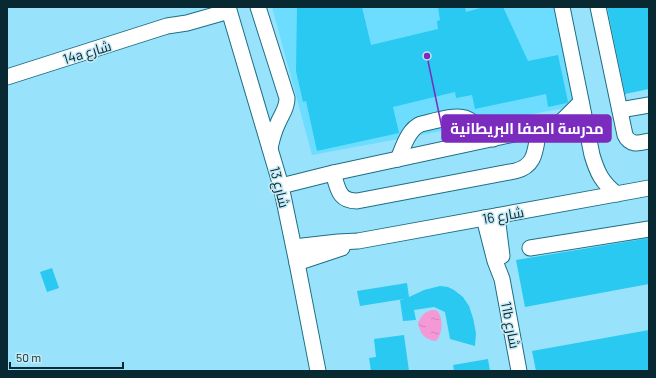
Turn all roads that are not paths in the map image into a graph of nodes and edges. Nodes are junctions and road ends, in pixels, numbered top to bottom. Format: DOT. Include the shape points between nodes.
graph roads {
  1 [pos="204,7"];
  2 [pos="258,7"];
  3 [pos="562,7"];
  4 [pos="598,7"];
  5 [pos="228,9"];
  6 [pos="168,26"];
  7 [pos="7,77"];
  8 [pos="581,102"];
  9 [pos="649,105"];
  10 [pos="620,110"];
  11 [pos="556,125"];
  12 [pos="539,129"];
  13 [pos="588,135"];
  14 [pos="493,139"];
  15 [pos="649,141"];
  16 [pos="270,149"];
  17 [pos="398,159"];
  18 [pos="333,173"];
  19 [pos="281,186"];
  20 [pos="649,188"];
  21 [pos="617,194"];
  22 [pos="490,217"];
  23 [pos="649,229"];
  24 [pos="358,241"];
  25 [pos="294,247"];
  26 [pos="530,248"];
  27 [pos="297,263"];
  28 [pos="318,371"];
  29 [pos="520,371"];
  1 -- 6 [label="street, 14a شارع"];
  2 -- 16 [label="street" via="287,98"];
  3 -- 8 [label="street"];
  4 -- 10 [label="street"];
  5 -- 6 [label="street, 14a شارع" via="187,23"];
  5 -- 16 [label="street, شارع 13"];
  6 -- 7 [label="street, 14a شارع"];
  8 -- 11 [label="street"];
  8 -- 13 [label="street"];
  9 -- 10 [label="street"];
  10 -- 15 [label="street" via="627,139 633,143"];
  11 -- 12 [label="street"];
  11 -- 13 [label="street" via="572,127"];
  12 -- 14 [label="street"];
  12 -- 18 [label="street" via="532,161 522,170 515,172 357,201 346,200 342,196"];
  13 -- 21 [label="street" via="599,174 603,182"];
  14 -- 17 [label="street"];
  14 -- 17 [label="street" via="467,119 454,117 413,128"];
  16 -- 19 [label="street, شارع 13"];
  17 -- 18 [label="street"];
  18 -- 19 [label="street"];
  19 -- 25 [label="street, شارع 13"];
  20 -- 21 [label="street, شارع 16"];
  21 -- 22 [label="street, شارع 16"];
  22 -- 24 [label="street, شارع 16"];
  22 -- 29 [label="street, 11b شارع" via="502,259 502,279"];
  23 -- 26 [label="street"];
  24 -- 25 [label="street, شارع 16"];
  24 -- 27 [label="street, شارع 16"];
  25 -- 27 [label="street, شارع 13"];
  27 -- 28 [label="street, شارع 13"];
}
